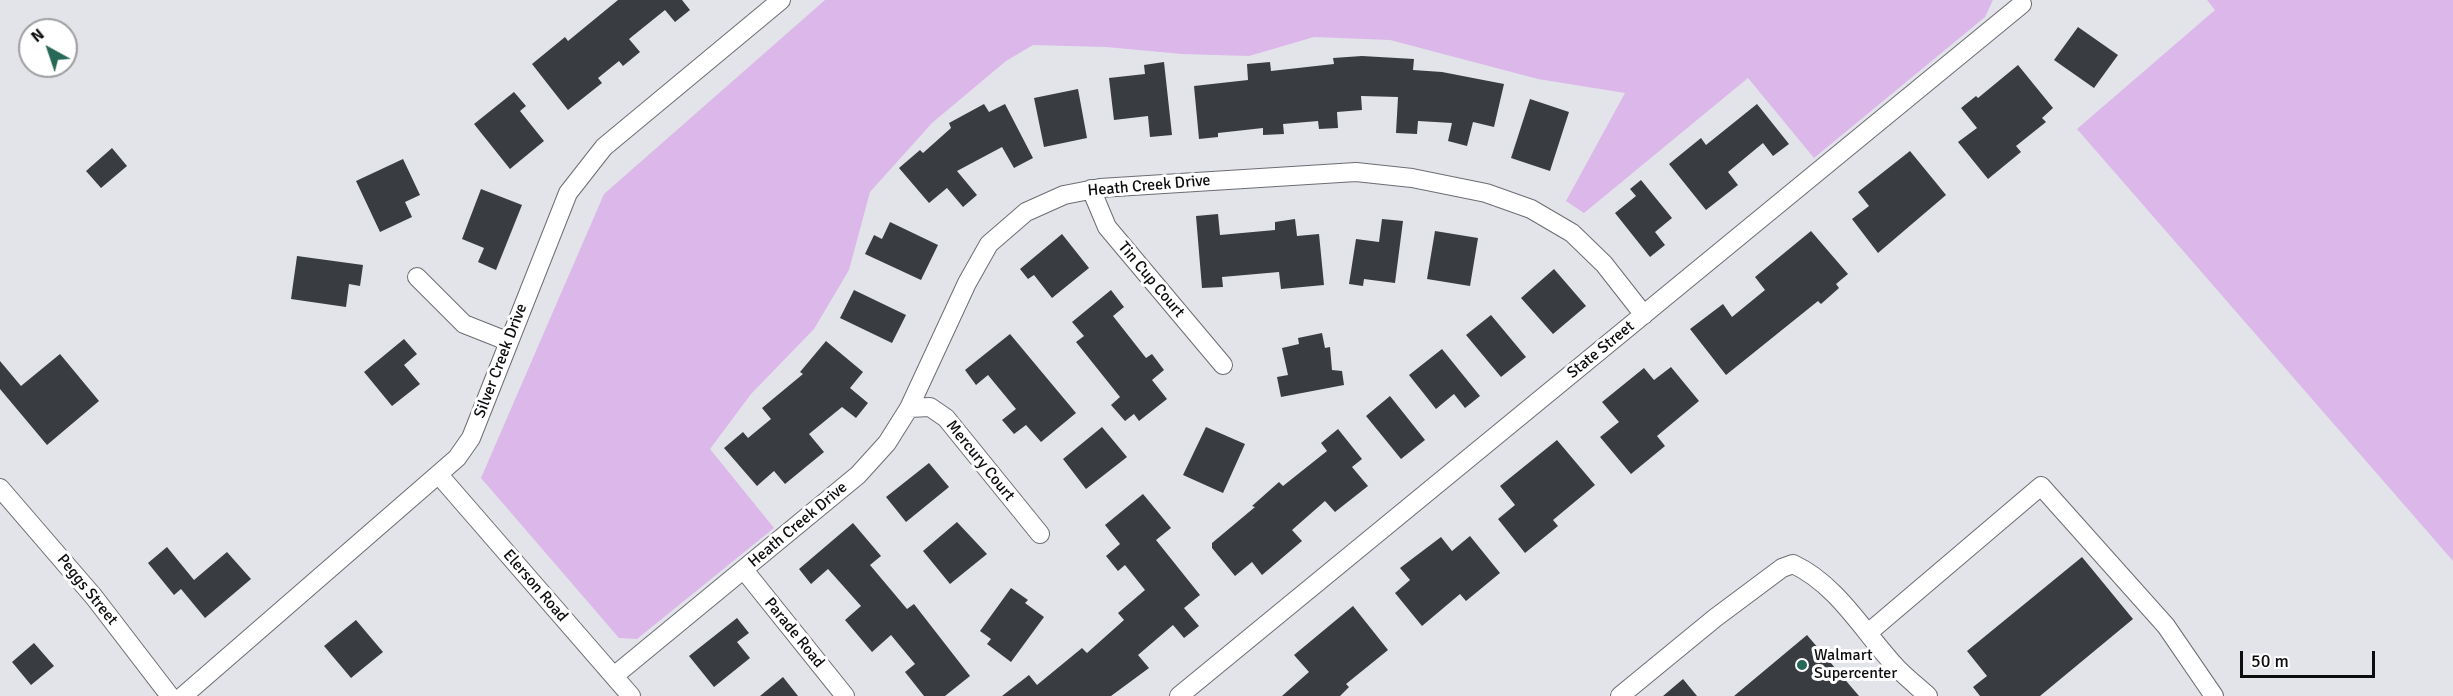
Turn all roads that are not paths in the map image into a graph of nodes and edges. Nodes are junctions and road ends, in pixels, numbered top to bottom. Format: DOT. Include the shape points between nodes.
graph roads {
  1 [pos="781,0"];
  2 [pos="2022,4"];
  3 [pos="1091,189"];
  4 [pos="417,277"];
  5 [pos="1644,315"];
  6 [pos="507,341"];
  7 [pos="1223,365"];
  8 [pos="909,408"];
  9 [pos="439,475"];
  10 [pos="0,488"];
  11 [pos="1040,534"];
  12 [pos="744,570"];
  13 [pos="1868,633"];
  14 [pos="615,676"];
  15 [pos="170,696"];
  16 [pos="183,696"];
  17 [pos="632,696"];
  18 [pos="845,696"];
  19 [pos="1179,696"];
  20 [pos="1620,696"];
  21 [pos="1928,696"];
  22 [pos="2214,696"];
  1 -- 6 [label="street, Silver Creek Drive" via="604,147 568,193"];
  2 -- 5 [label="street, State Street"];
  3 -- 5 [label="street, Heath Creek Drive" via="1356,172 1412,178 1486,193 1531,209 1572,233 1604,264"];
  3 -- 7 [label="street, Tin Cup Court" via="1107,227"];
  3 -- 8 [label="street, Heath Creek Drive" via="1064,195 1026,212 989,244"];
  4 -- 6 [label="street" via="464,324"];
  5 -- 19 [label="street, State Street"];
  6 -- 9 [label="street, Silver Creek Drive" via="471,438"];
  8 -- 11 [label="street, Mercury Court" via="930,407 946,418"];
  8 -- 12 [label="street, Heath Creek Drive" via="888,443 858,475"];
  9 -- 14 [label="street, Elerson Road"];
  9 -- 16 [label="street, Silver Creek Drive"];
  10 -- 15 [label="street, Peggs Street" via="94,597"];
  12 -- 14 [label="street, Heath Creek Drive"];
  12 -- 18 [label="street, Parade Road"];
  13 -- 20 [label="street" via="1829,589 1793,564 1715,618"];
  13 -- 21 [label="street" via="1898,669"];
  13 -- 22 [label="street" via="2042,486 2166,626"];
  14 -- 17 [label="street, Elerson Road"];
}
